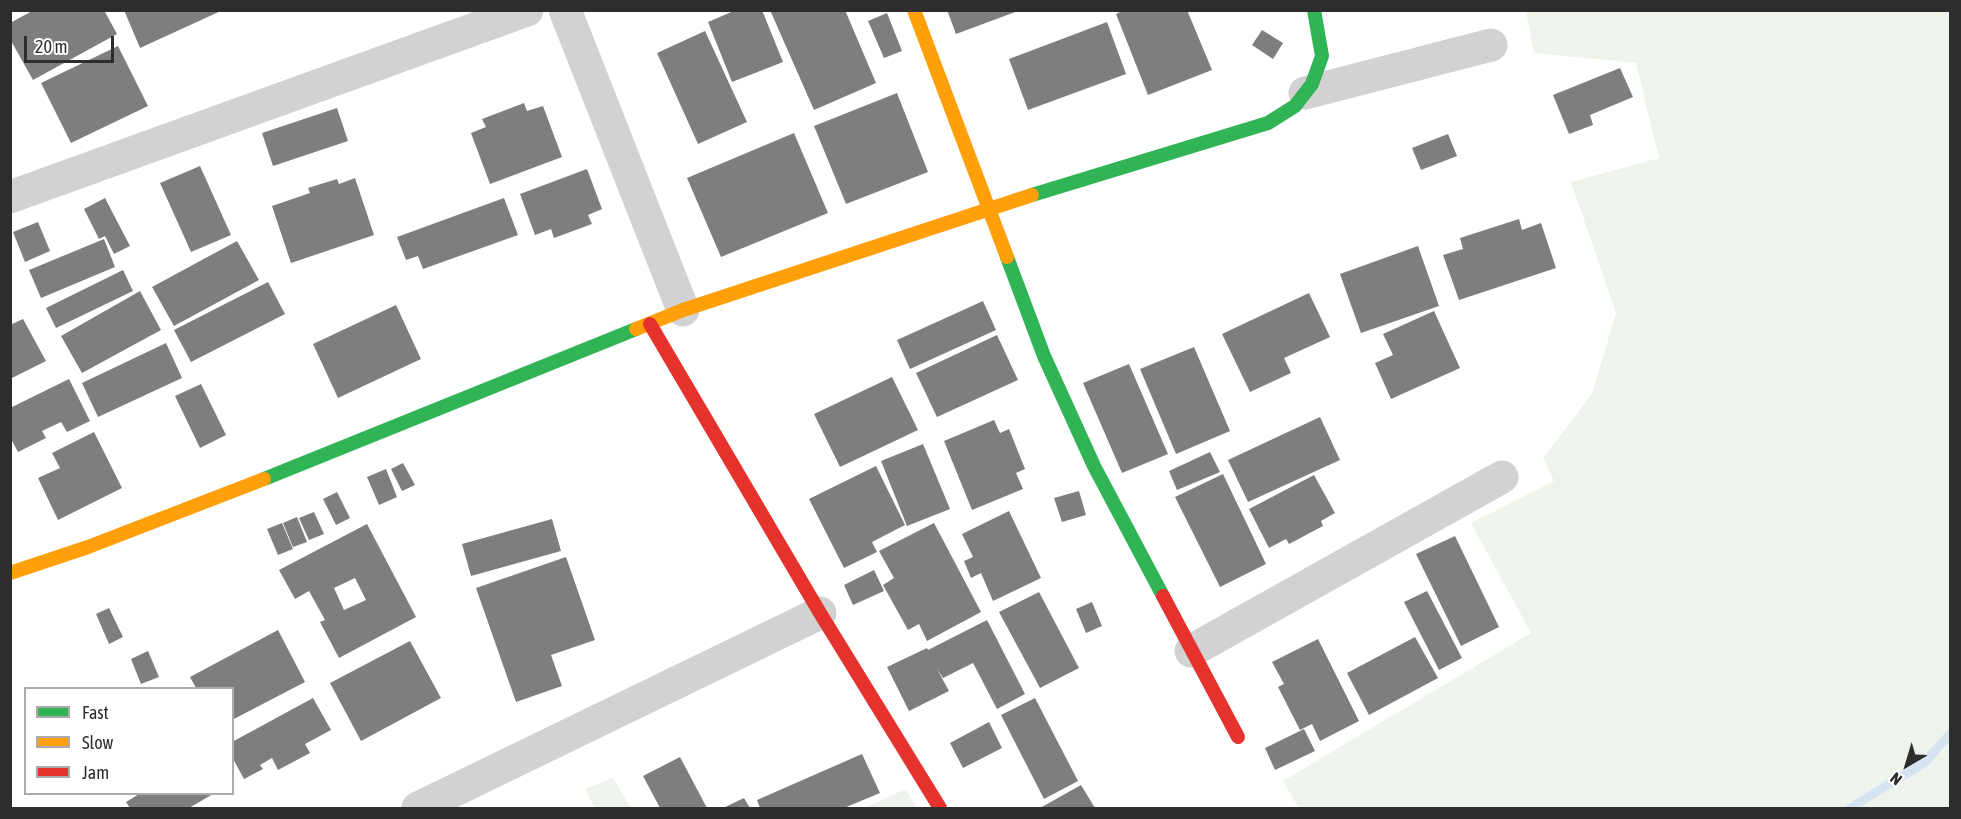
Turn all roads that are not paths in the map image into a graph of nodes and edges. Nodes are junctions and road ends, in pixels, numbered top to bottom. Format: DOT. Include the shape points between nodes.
graph roads {
  1 [pos="527,10"];
  2 [pos="565,10"];
  3 [pos="914,10"];
  4 [pos="1314,10"];
  5 [pos="1491,45"];
  6 [pos="1305,93"];
  7 [pos="10,197"];
  8 [pos="989,208"];
  9 [pos="683,310"];
  10 [pos="650,324"];
  11 [pos="1502,477"];
  12 [pos="10,573"];
  13 [pos="820,613"];
  14 [pos="1191,651"];
  15 [pos="1238,737"];
  16 [pos="418,808"];
  17 [pos="940,808"];
  1 -- 7 [label="street"];
  2 -- 9 [label="street"];
  3 -- 8 [label="street"];
  4 -- 6 [label="street" via="1322,56"];
  5 -- 6 [label="street"];
  6 -- 8 [label="street" via="1295,106 1268,123"];
  8 -- 9 [label="street"];
  8 -- 14 [label="street" via="1044,356 1094,466"];
  9 -- 10 [label="street"];
  10 -- 12 [label="street" via="174,514"];
  10 -- 13 [label="street"];
  11 -- 14 [label="street"];
  13 -- 16 [label="street"];
  13 -- 17 [label="street"];
  14 -- 15 [label="street"];
}
